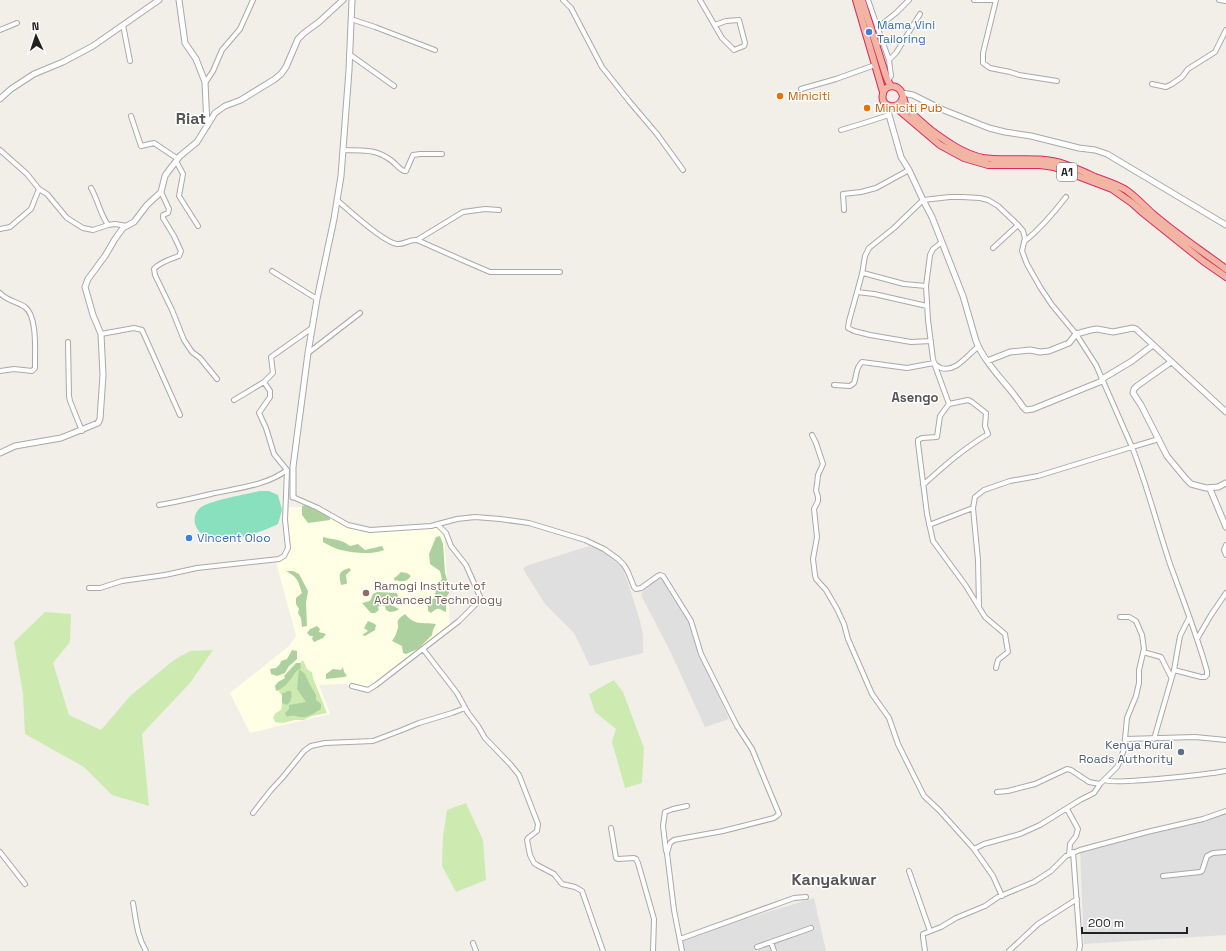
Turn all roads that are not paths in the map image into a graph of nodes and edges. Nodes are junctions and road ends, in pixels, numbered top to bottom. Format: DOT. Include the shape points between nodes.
graph roads {
  1 [pos="159,0"];
  2 [pos="179,0"];
  3 [pos="253,0"];
  4 [pos="343,0"];
  5 [pos="352,0"];
  6 [pos="563,0"];
  7 [pos="700,0"];
  8 [pos="856,0"];
  9 [pos="862,0"];
  10 [pos="868,0"];
  11 [pos="909,0"];
  12 [pos="974,0"];
  13 [pos="995,0"];
  14 [pos="1219,0"];
  15 [pos="1226,1"];
  16 [pos="920,14"];
  17 [pos="351,20"];
  18 [pos="17,24"];
  19 [pos="715,24"];
  20 [pos="123,25"];
  21 [pos="877,28"];
  22 [pos="0,30"];
  23 [pos="1226,30"];
  24 [pos="435,50"];
  25 [pos="349,54"];
  26 [pos="889,60"];
  27 [pos="130,61"];
  28 [pos="876,65"];
  29 [pos="1057,81"];
  30 [pos="205,83"];
  31 [pos="890,84"];
  32 [pos="1152,84"];
  33 [pos="394,86"];
  34 [pos="801,89"];
  35 [pos="883,92"];
  36 [pos="902,95"];
  37 [pos="0,99"];
  38 [pos="891,106"];
  39 [pos="889,115"];
  40 [pos="131,116"];
  41 [pos="207,127"];
  42 [pos="841,130"];
  43 [pos="0,150"];
  44 [pos="343,150"];
  45 [pos="442,154"];
  46 [pos="177,160"];
  47 [pos="683,170"];
  48 [pos="909,170"];
  49 [pos="91,188"];
  50 [pos="39,189"];
  51 [pos="161,192"];
  52 [pos="1066,196"];
  53 [pos="337,200"];
  54 [pos="923,200"];
  55 [pos="500,210"];
  56 [pos="844,210"];
  57 [pos="108,225"];
  58 [pos="1018,225"];
  59 [pos="1226,225"];
  60 [pos="127,226"];
  61 [pos="198,226"];
  62 [pos="0,229"];
  63 [pos="417,240"];
  64 [pos="942,242"];
  65 [pos="1024,242"];
  66 [pos="993,248"];
  67 [pos="1226,269"];
  68 [pos="272,271"];
  69 [pos="560,272"];
  70 [pos="862,273"];
  71 [pos="1226,277"];
  72 [pos="926,286"];
  73 [pos="857,292"];
  74 [pos="0,293"];
  75 [pos="317,299"];
  76 [pos="927,306"];
  77 [pos="360,313"];
  78 [pos="312,328"];
  79 [pos="101,334"];
  80 [pos="1076,334"];
  81 [pos="930,341"];
  82 [pos="68,342"];
  83 [pos="1153,345"];
  84 [pos="978,347"];
  85 [pos="308,353"];
  86 [pos="987,361"];
  87 [pos="1171,362"];
  88 [pos="934,363"];
  89 [pos="0,371"];
  90 [pos="217,379"];
  91 [pos="1102,380"];
  92 [pos="264,382"];
  93 [pos="834,385"];
  94 [pos="234,400"];
  95 [pos="949,404"];
  96 [pos="1226,412"];
  97 [pos="180,415"];
  98 [pos="82,431"];
  99 [pos="812,435"];
  100 [pos="1159,439"];
  101 [pos="1132,447"];
  102 [pos="0,453"];
  103 [pos="293,467"];
  104 [pos="287,470"];
  105 [pos="1226,483"];
  106 [pos="923,485"];
  107 [pos="1210,489"];
  108 [pos="293,497"];
  109 [pos="159,505"];
  110 [pos="973,508"];
  111 [pos="438,524"];
  112 [pos="929,525"];
  113 [pos="1226,528"];
  114 [pos="1226,545"];
  115 [pos="1226,555"];
  116 [pos="89,588"];
  117 [pos="1226,594"];
  118 [pos="979,607"];
  119 [pos="1120,617"];
  120 [pos="1190,618"];
  121 [pos="1197,639"];
  122 [pos="423,649"];
  123 [pos="1143,652"];
  124 [pos="996,668"];
  125 [pos="1174,670"];
  126 [pos="1172,677"];
  127 [pos="352,686"];
  128 [pos="465,708"];
  129 [pos="1154,739"];
  130 [pos="1125,740"];
  131 [pos="1226,740"];
  132 [pos="1226,771"];
  133 [pos="1105,780"];
  134 [pos="1100,784"];
  135 [pos="997,792"];
  136 [pos="687,806"];
  137 [pos="1067,809"];
  138 [pos="1226,811"];
  139 [pos="253,814"];
  140 [pos="611,828"];
  141 [pos="974,849"];
  142 [pos="0,852"];
  143 [pos="1073,852"];
  144 [pos="1226,852"];
  145 [pos="667,853"];
  146 [pos="1069,855"];
  147 [pos="908,871"];
  148 [pos="1163,876"];
  149 [pos="24,884"];
  150 [pos="1002,896"];
  151 [pos="806,897"];
  152 [pos="1077,900"];
  153 [pos="133,903"];
  154 [pos="811,928"];
  155 [pos="930,931"];
  156 [pos="680,939"];
  157 [pos="771,942"];
  158 [pos="473,944"];
  159 [pos="757,947"];
  160 [pos="146,951"];
  161 [pos="476,951"];
  162 [pos="603,951"];
  163 [pos="654,951"];
  164 [pos="682,951"];
  165 [pos="774,951"];
  166 [pos="925,951"];
  167 [pos="1009,951"];
  168 [pos="1079,951"];
  1 -- 20 [label="street"];
  2 -- 30 [label="street" via="185,43 196,59"];
  3 -- 30 [label="street" via="240,29 222,50"];
  4 -- 41 [label="street" via="298,39 281,74 215,113"];
  5 -- 17 [label="street"];
  6 -- 47 [label="street" via="571,8 602,67"];
  7 -- 19 [label="street"];
  8 -- 28 [label="highway"];
  9 -- 31 [label="highway"];
  10 -- 21 [label="street"];
  11 -- 21 [label="street"];
  12 -- 13 [label="street"];
  13 -- 29 [label="street" via="983,63 990,68"];
  14 -- 15 [label="street"];
  16 -- 26 [label="street"];
  17 -- 24 [label="street"];
  17 -- 25 [label="street"];
  18 -- 22 [label="street"];
  19 -- 19 [label="street" via="722,38 733,49 745,45 740,20"];
  20 -- 27 [label="street"];
  20 -- 37 [label="street" via="83,52 34,74"];
  21 -- 26 [label="street"];
  23 -- 32 [label="street" via="1215,52 1188,69 1182,77 1166,87"];
  25 -- 33 [label="street"];
  25 -- 44 [label="street"];
  26 -- 31 [label="street"];
  28 -- 34 [label="street"];
  28 -- 35 [label="highway"];
  30 -- 41 [label="street"];
  31 -- 35 [label="highway"];
  31 -- 36 [label="highway, A1" via="898,88"];
  35 -- 38 [label="highway" via="885,104"];
  36 -- 38 [label="highway" via="900,103"];
  36 -- 59 [label="street" via="913,95 990,128 1107,154"];
  36 -- 67 [label="highway, A1" via="909,109 928,127 967,153 982,158 1063,163 1126,190 1153,215"];
  38 -- 39 [label="street"];
  38 -- 71 [label="highway, A1" via="906,115 940,145 964,158 988,166 1054,167 1112,189"];
  39 -- 42 [label="street"];
  39 -- 48 [label="street" via="901,156"];
  40 -- 46 [label="street" via="141,146 154,143"];
  41 -- 46 [label="street" via="197,142"];
  43 -- 50 [label="street" via="27,174"];
  44 -- 45 [label="street" via="378,152 404,171 413,155"];
  44 -- 53 [label="street"];
  46 -- 51 [label="street" via="165,176"];
  46 -- 61 [label="street" via="183,174 179,196"];
  48 -- 54 [label="street"];
  48 -- 56 [label="street" via="876,188 843,194"];
  49 -- 57 [label="street"];
  50 -- 57 [label="street" via="47,194 67,218 83,228 93,230"];
  50 -- 62 [label="street" via="31,208 10,227"];
  51 -- 60 [label="street" via="137,219"];
  51 -- 90 [label="street" via="169,209 163,218 181,251 179,256 156,266 155,275 184,340"];
  52 -- 65 [label="street" via="1039,230"];
  53 -- 63 [label="street" via="390,242 397,245"];
  53 -- 75 [label="street"];
  54 -- 58 [label="street" via="950,197 988,200"];
  54 -- 64 [label="street"];
  54 -- 70 [label="street" via="871,246 865,256"];
  55 -- 63 [label="street" via="463,212"];
  57 -- 60 [label="street"];
  58 -- 65 [label="street" via="1023,231"];
  58 -- 66 [label="street"];
  60 -- 79 [label="street" via="115,239 85,287"];
  63 -- 69 [label="street" via="490,272"];
  64 -- 72 [label="street" via="930,255"];
  64 -- 84 [label="street" via="963,296"];
  65 -- 80 [label="street" via="1023,254 1031,273 1052,305"];
  68 -- 75 [label="street"];
  70 -- 72 [label="street" via="904,284"];
  70 -- 73 [label="street"];
  72 -- 76 [label="street"];
  73 -- 76 [label="street"];
  73 -- 81 [label="street" via="849,329 911,342"];
  74 -- 89 [label="street" via="5,299 29,311 33,322 35,362 32,371"];
  75 -- 78 [label="street"];
  76 -- 81 [label="street"];
  77 -- 85 [label="street"];
  78 -- 85 [label="street"];
  78 -- 92 [label="street" via="272,357 272,373"];
  79 -- 97 [label="street" via="134,328 142,330"];
  79 -- 98 [label="street" via="103,375 100,419 98,424"];
  80 -- 83 [label="street" via="1097,329 1113,332 1133,328"];
  80 -- 86 [label="street" via="1069,343 1049,352 1010,352"];
  80 -- 91 [label="street" via="1096,365"];
  81 -- 88 [label="street"];
  82 -- 98 [label="street" via="69,396"];
  83 -- 87 [label="street"];
  83 -- 91 [label="street"];
  84 -- 86 [label="street"];
  84 -- 88 [label="street" via="951,368 946,369"];
  85 -- 103 [label="street"];
  86 -- 91 [label="street" via="1026,410"];
  87 -- 96 [label="street"];
  87 -- 100 [label="street" via="1133,391"];
  88 -- 93 [label="street" via="907,368 862,362 858,366 854,383 850,386"];
  88 -- 95 [label="street"];
  91 -- 101 [label="street"];
  92 -- 94 [label="street"];
  92 -- 104 [label="street" via="270,397 259,413 274,454"];
  95 -- 106 [label="street" via="940,416 937,437 918,440"];
  95 -- 106 [label="street" via="966,400 972,402 986,413 985,426 988,433 946,464"];
  98 -- 102 [label="street" via="61,438 15,446"];
  99 -- 141 [label="street" via="823,464 818,475 818,501 814,510 817,536 813,559 816,579 837,609 872,694 889,718 898,744 924,796"];
  100 -- 101 [label="street"];
  100 -- 107 [label="street" via="1167,456 1191,484"];
  101 -- 110 [label="street" via="1038,476 1010,480 984,490 975,497"];
  101 -- 120 [label="street"];
  103 -- 104 [label="street"];
  103 -- 108 [label="street"];
  104 -- 109 [label="street" via="262,482"];
  104 -- 116 [label="street" via="285,520 288,548 281,558 197,568 122,581 100,588"];
  105 -- 107 [label="street"];
  106 -- 112 [label="street"];
  107 -- 113 [label="street"];
  108 -- 111 [label="street" via="354,527 380,530"];
  110 -- 112 [label="street"];
  110 -- 118 [label="street"];
  111 -- 122 [label="street" via="466,565 482,598 459,621"];
  111 -- 145 [label="street" via="475,517 529,523 585,540 604,549 624,565 636,589 659,575 663,576 691,621 701,654 737,726 752,749 779,814 753,824 674,840"];
  112 -- 118 [label="street" via="933,541 963,580"];
  114 -- 115 [label="street"];
  117 -- 121 [label="street"];
  118 -- 124 [label="street" via="985,617 1006,636 1008,652 998,660"];
  119 -- 123 [label="street" via="1129,617 1136,621 1144,643"];
  120 -- 121 [label="street"];
  120 -- 125 [label="street" via="1180,636"];
  121 -- 125 [label="street" via="1207,675 1201,678"];
  122 -- 127 [label="street" via="369,690"];
  122 -- 128 [label="street" via="457,693"];
  123 -- 126 [label="street" via="1161,657"];
  123 -- 130 [label="street" via="1139,683 1127,722"];
  125 -- 126 [label="street"];
  126 -- 129 [label="street"];
  128 -- 139 [label="street" via="373,741 311,746 304,751"];
  128 -- 162 [label="street" via="485,738 519,775 538,824 537,831 527,840 530,855 537,865 554,874 562,884 582,891"];
  129 -- 130 [label="street"];
  129 -- 131 [label="street" via="1195,737"];
  130 -- 133 [label="street" via="1119,764"];
  132 -- 133 [label="street" via="1138,780"];
  133 -- 134 [label="street"];
  134 -- 135 [label="street" via="1089,782 1067,769 1035,784"];
  134 -- 137 [label="street" via="1094,793"];
  136 -- 145 [label="street" via="667,811 664,815 662,826"];
  137 -- 141 [label="street" via="1030,830"];
  137 -- 146 [label="street" via="1078,829 1070,844"];
  138 -- 143 [label="street"];
  140 -- 163 [label="street" via="616,858 634,858 638,862 654,919"];
  141 -- 150 [label="street" via="993,876"];
  142 -- 149 [label="street"];
  143 -- 146 [label="street"];
  143 -- 152 [label="street"];
  144 -- 148 [label="street" via="1207,856 1200,872"];
  145 -- 156 [label="street"];
  146 -- 150 [label="street" via="1044,876"];
  147 -- 155 [label="street"];
  150 -- 155 [label="street"];
  151 -- 156 [label="street" via="794,898"];
  152 -- 167 [label="street" via="1038,924"];
  152 -- 168 [label="street"];
  153 -- 160 [label="street" via="136,926"];
  154 -- 157 [label="street"];
  155 -- 166 [label="street" via="922,935"];
  156 -- 164 [label="street"];
  157 -- 159 [label="street"];
  157 -- 165 [label="street"];
  158 -- 161 [label="street"];
}
